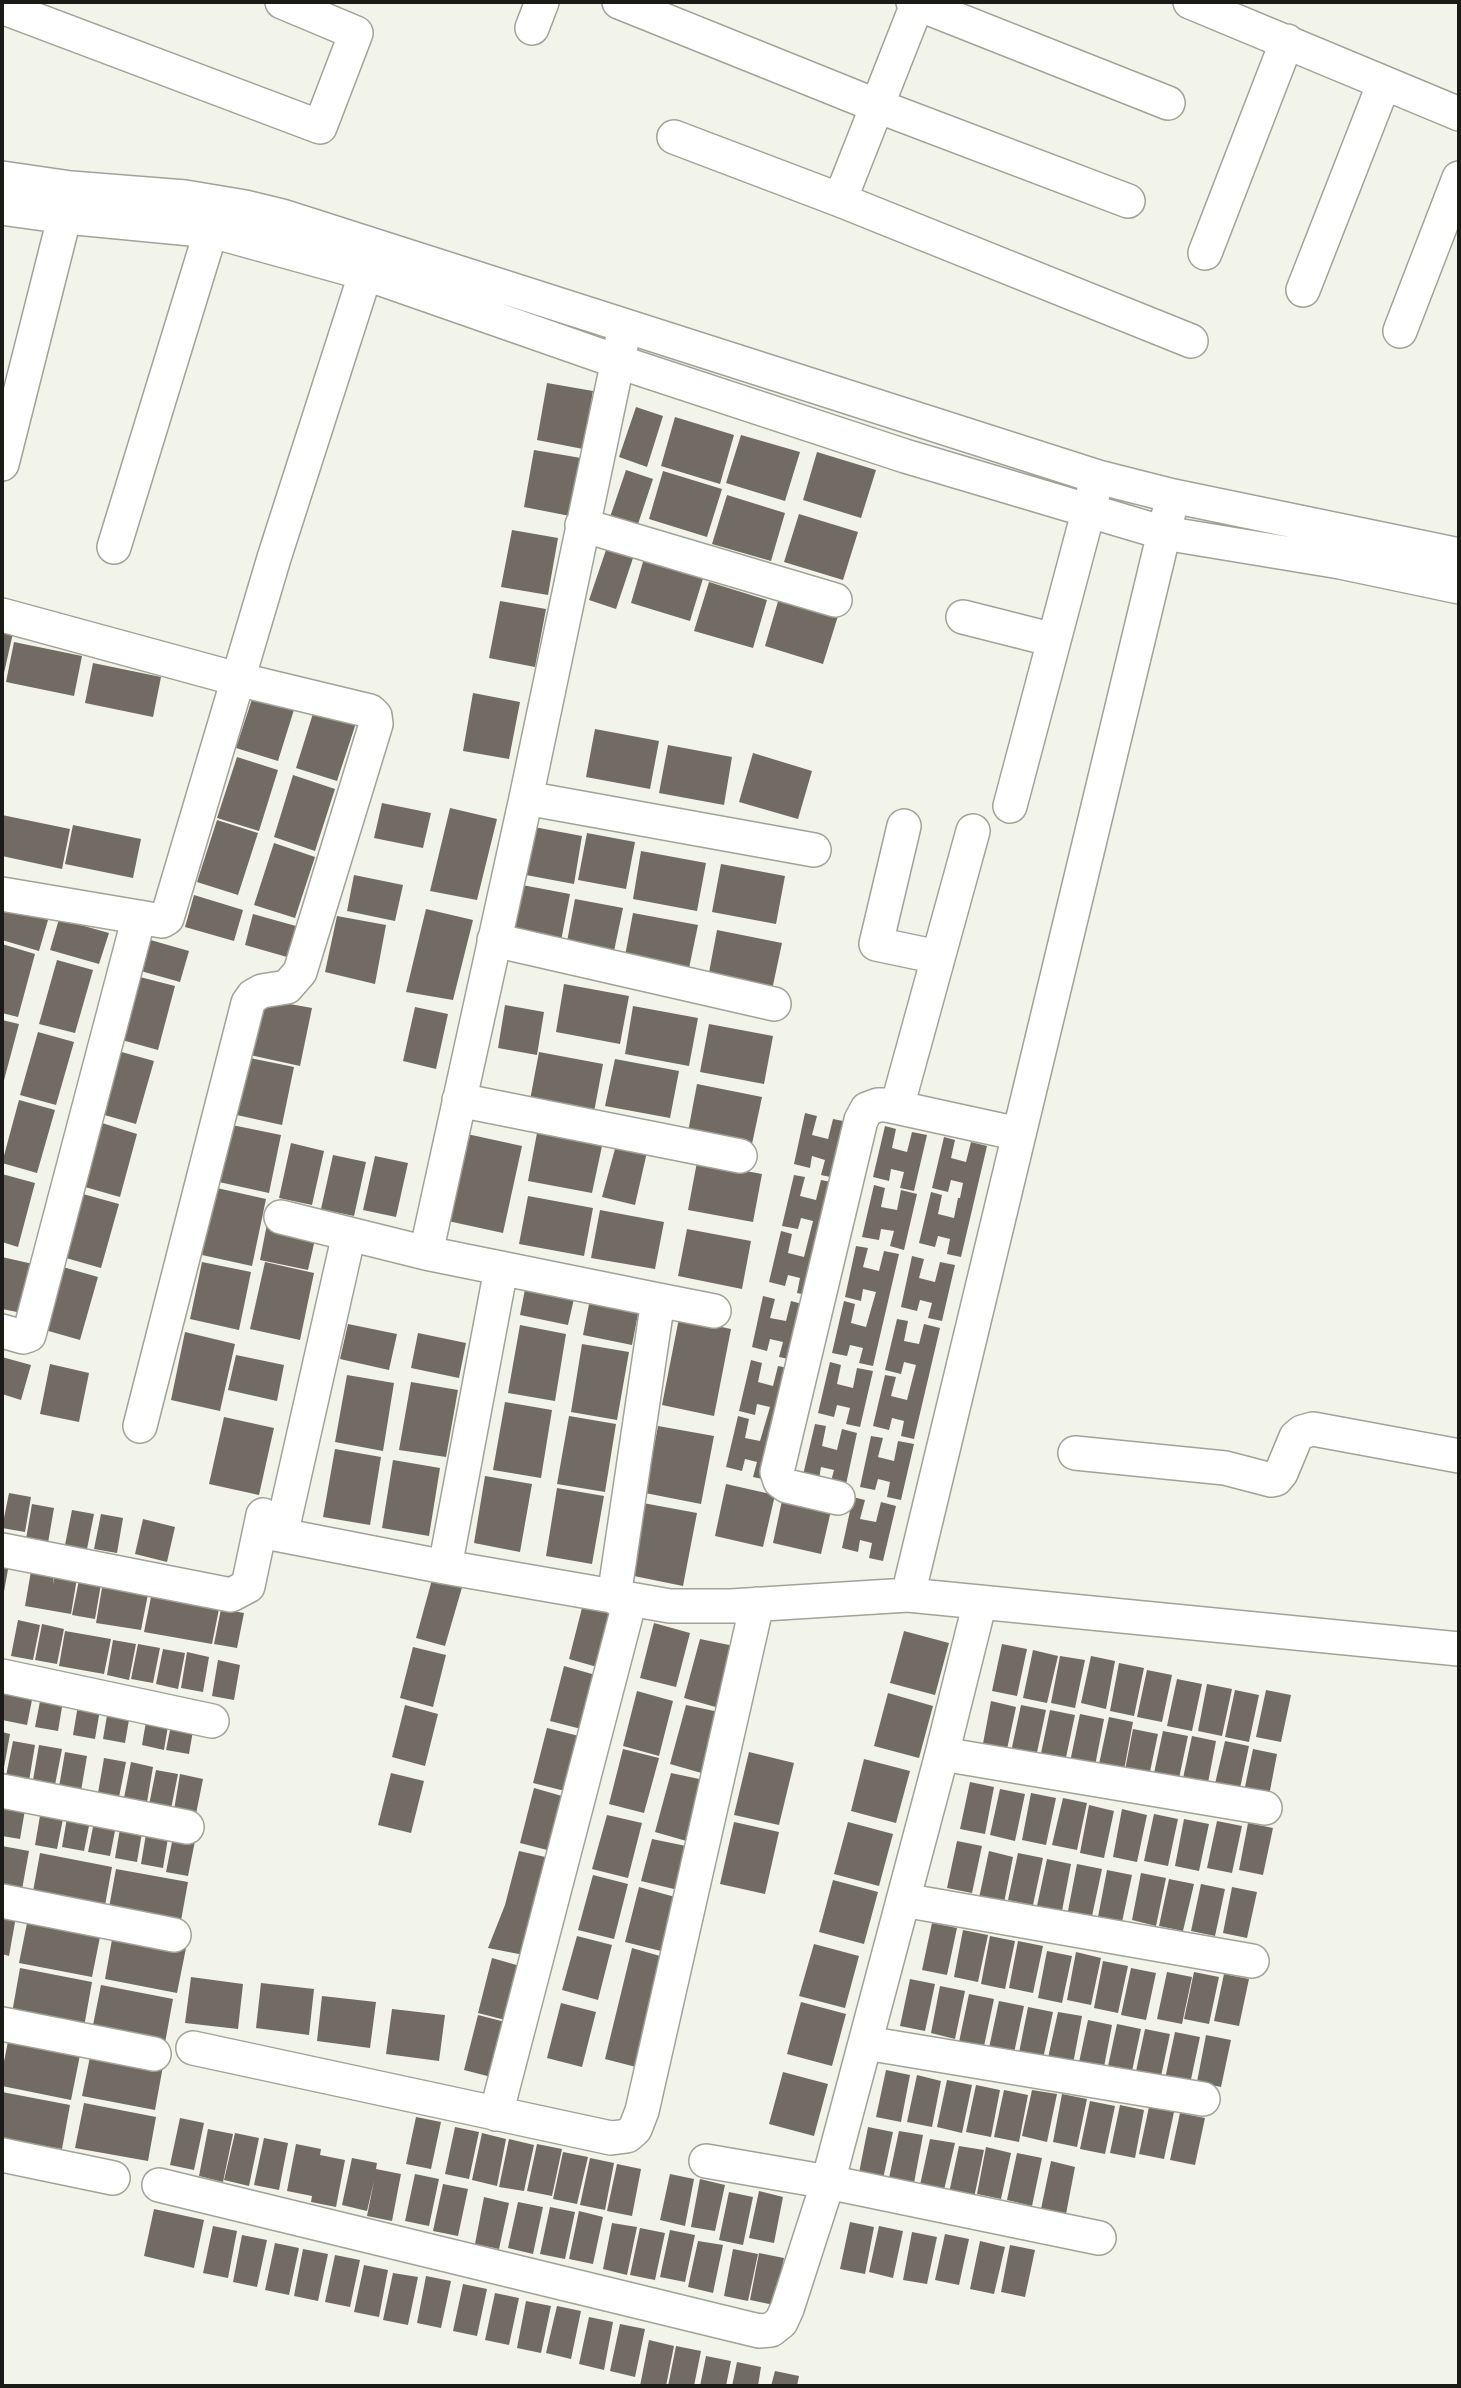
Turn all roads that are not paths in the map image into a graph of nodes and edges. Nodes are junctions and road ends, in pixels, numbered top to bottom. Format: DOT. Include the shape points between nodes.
graph roads {
  1 [pos="282,2"];
  2 [pos="619,2"];
  3 [pos="916,2"];
  4 [pos="1190,2"];
  5 [pos="2,7"];
  6 [pos="1237,11"];
  7 [pos="1287,41"];
  8 [pos="1384,83"];
  9 [pos="1168,103"];
  10 [pos="875,105"];
  11 [pos="1459,114"];
  12 [pos="674,137"];
  13 [pos="2,178"];
  14 [pos="1459,178"];
  15 [pos="840,200"];
  16 [pos="1128,201"];
  17 [pos="69,202"];
  18 [pos="2,208"];
  19 [pos="215,216"];
  20 [pos="1205,253"];
  21 [pos="370,259"];
  22 [pos="1303,290"];
  23 [pos="626,327"];
  24 [pos="1400,331"];
  25 [pos="1191,341"];
  26 [pos="616,361"];
  27 [pos="2,464"];
  28 [pos="1098,477"];
  29 [pos="1173,496"];
  30 [pos="1088,510"];
  31 [pos="582,525"];
  32 [pos="1164,533"];
  33 [pos="114,547"];
  34 [pos="1459,555"];
  35 [pos="1459,587"];
  36 [pos="835,600"];
  37 [pos="2,615"];
  38 [pos="963,617"];
  39 [pos="1054,640"];
  40 [pos="237,679"];
  41 [pos="526,798"];
  42 [pos="1010,806"];
  43 [pos="904,826"];
  44 [pos="973,831"];
  45 [pos="814,850"];
  46 [pos="2,894"];
  47 [pos="139,917"];
  48 [pos="494,940"];
  49 [pos="938,957"];
  50 [pos="774,1004"];
  51 [pos="459,1100"];
  52 [pos="897,1107"];
  53 [pos="1019,1134"];
  54 [pos="740,1156"];
  55 [pos="281,1217"];
  56 [pos="349,1234"];
  57 [pos="426,1253"];
  58 [pos="501,1269"];
  59 [pos="658,1300"];
  60 [pos="714,1311"];
  61 [pos="2,1331"];
  62 [pos="140,1426"];
  63 [pos="1076,1453"];
  64 [pos="1459,1456"];
  65 [pos="838,1498"];
  66 [pos="268,1527"];
  67 [pos="2,1550"];
  68 [pos="445,1567"];
  69 [pos="908,1595"];
  70 [pos="622,1599"];
  71 [pos="980,1602"];
  72 [pos="757,1604"];
  73 [pos="1459,1649"];
  74 [pos="2,1676"];
  75 [pos="212,1721"];
  76 [pos="942,1754"];
  77 [pos="2,1791"];
  78 [pos="1265,1808"];
  79 [pos="187,1827"];
  80 [pos="903,1900"];
  81 [pos="2,1901"];
  82 [pos="174,1935"];
  83 [pos="1252,1961"];
  84 [pos="2,2024"];
  85 [pos="866,2043"];
  86 [pos="193,2048"];
  87 [pos="154,2054"];
  88 [pos="1203,2099"];
  89 [pos="496,2113"];
  90 [pos="2,2155"];
  91 [pos="706,2161"];
  92 [pos="113,2178"];
  93 [pos="828,2182"];
  94 [pos="159,2185"];
  95 [pos="1099,2238"];
  1 -- 5 [label="street" via="356,33 320,127"];
  2 -- 10 [label="street"];
  3 -- 9 [label="street"];
  3 -- 10 [label="street"];
  4 -- 6 [label="street"];
  6 -- 7 [label="street"];
  7 -- 8 [label="street"];
  7 -- 20 [label="street"];
  8 -- 11 [label="street"];
  8 -- 22 [label="street"];
  10 -- 15 [label="street"];
  10 -- 16 [label="street"];
  12 -- 15 [label="street"];
  13 -- 17 [label="street"];
  14 -- 24 [label="street"];
  15 -- 25 [label="street"];
  17 -- 18 [label="street"];
  17 -- 19 [label="street"];
  17 -- 27 [label="street"];
  19 -- 21 [label="street"];
  19 -- 33 [label="street"];
  21 -- 23 [label="street"];
  21 -- 26 [label="street"];
  21 -- 40 [label="street"];
  23 -- 26 [label="street"];
  23 -- 28 [label="street"];
  26 -- 30 [label="street" via="892,452"];
  26 -- 31 [label="street"];
  28 -- 29 [label="street"];
  28 -- 30 [label="street"];
  29 -- 32 [label="street"];
  29 -- 34 [label="street"];
  30 -- 32 [label="street"];
  30 -- 39 [label="street"];
  31 -- 36 [label="street"];
  31 -- 41 [label="street"];
  32 -- 35 [label="street"];
  32 -- 53 [label="street"];
  37 -- 40 [label="street"];
  38 -- 39 [label="street"];
  39 -- 42 [label="street"];
  40 -- 47 [label="street" via="167,918"];
  40 -- 62 [label="street" via="370,712 376,724 300,972 287,987 262,991 248,1003"];
  41 -- 45 [label="street"];
  41 -- 48 [label="street"];
  43 -- 49 [label="street" via="876,943"];
  44 -- 49 [label="street"];
  46 -- 47 [label="street"];
  47 -- 61 [label="street" via="29,1335"];
  48 -- 50 [label="street"];
  48 -- 51 [label="street"];
  49 -- 52 [label="street"];
  51 -- 54 [label="street"];
  51 -- 57 [label="street"];
  52 -- 53 [label="street"];
  52 -- 65 [label="street" via="878,1105 867,1109 861,1120 777,1472 787,1486"];
  53 -- 69 [label="street"];
  55 -- 56 [label="street"];
  56 -- 57 [label="street"];
  56 -- 66 [label="street"];
  57 -- 58 [label="street"];
  58 -- 59 [label="street"];
  58 -- 68 [label="street"];
  59 -- 60 [label="street"];
  59 -- 70 [label="street"];
  63 -- 64 [label="street" via="1225,1468 1276,1479 1296,1437 1313,1429"];
  66 -- 67 [label="street" via="248,1586 231,1595"];
  66 -- 68 [label="street"];
  68 -- 70 [label="street"];
  69 -- 71 [label="street"];
  69 -- 72 [label="street"];
  70 -- 72 [label="street" via="689,1606"];
  70 -- 89 [label="street"];
  71 -- 73 [label="street"];
  71 -- 76 [label="street"];
  72 -- 89 [label="street" via="635,2129 627,2136 611,2138"];
  74 -- 75 [label="street"];
  76 -- 78 [label="street"];
  76 -- 80 [label="street"];
  77 -- 79 [label="street"];
  80 -- 83 [label="street"];
  80 -- 85 [label="street"];
  81 -- 82 [label="street"];
  84 -- 87 [label="street"];
  85 -- 88 [label="street"];
  85 -- 93 [label="street"];
  86 -- 89 [label="street"];
  90 -- 92 [label="street"];
  91 -- 93 [label="street"];
  93 -- 94 [label="street" via="781,2322 771,2330 759,2331"];
  93 -- 95 [label="street"];
}
